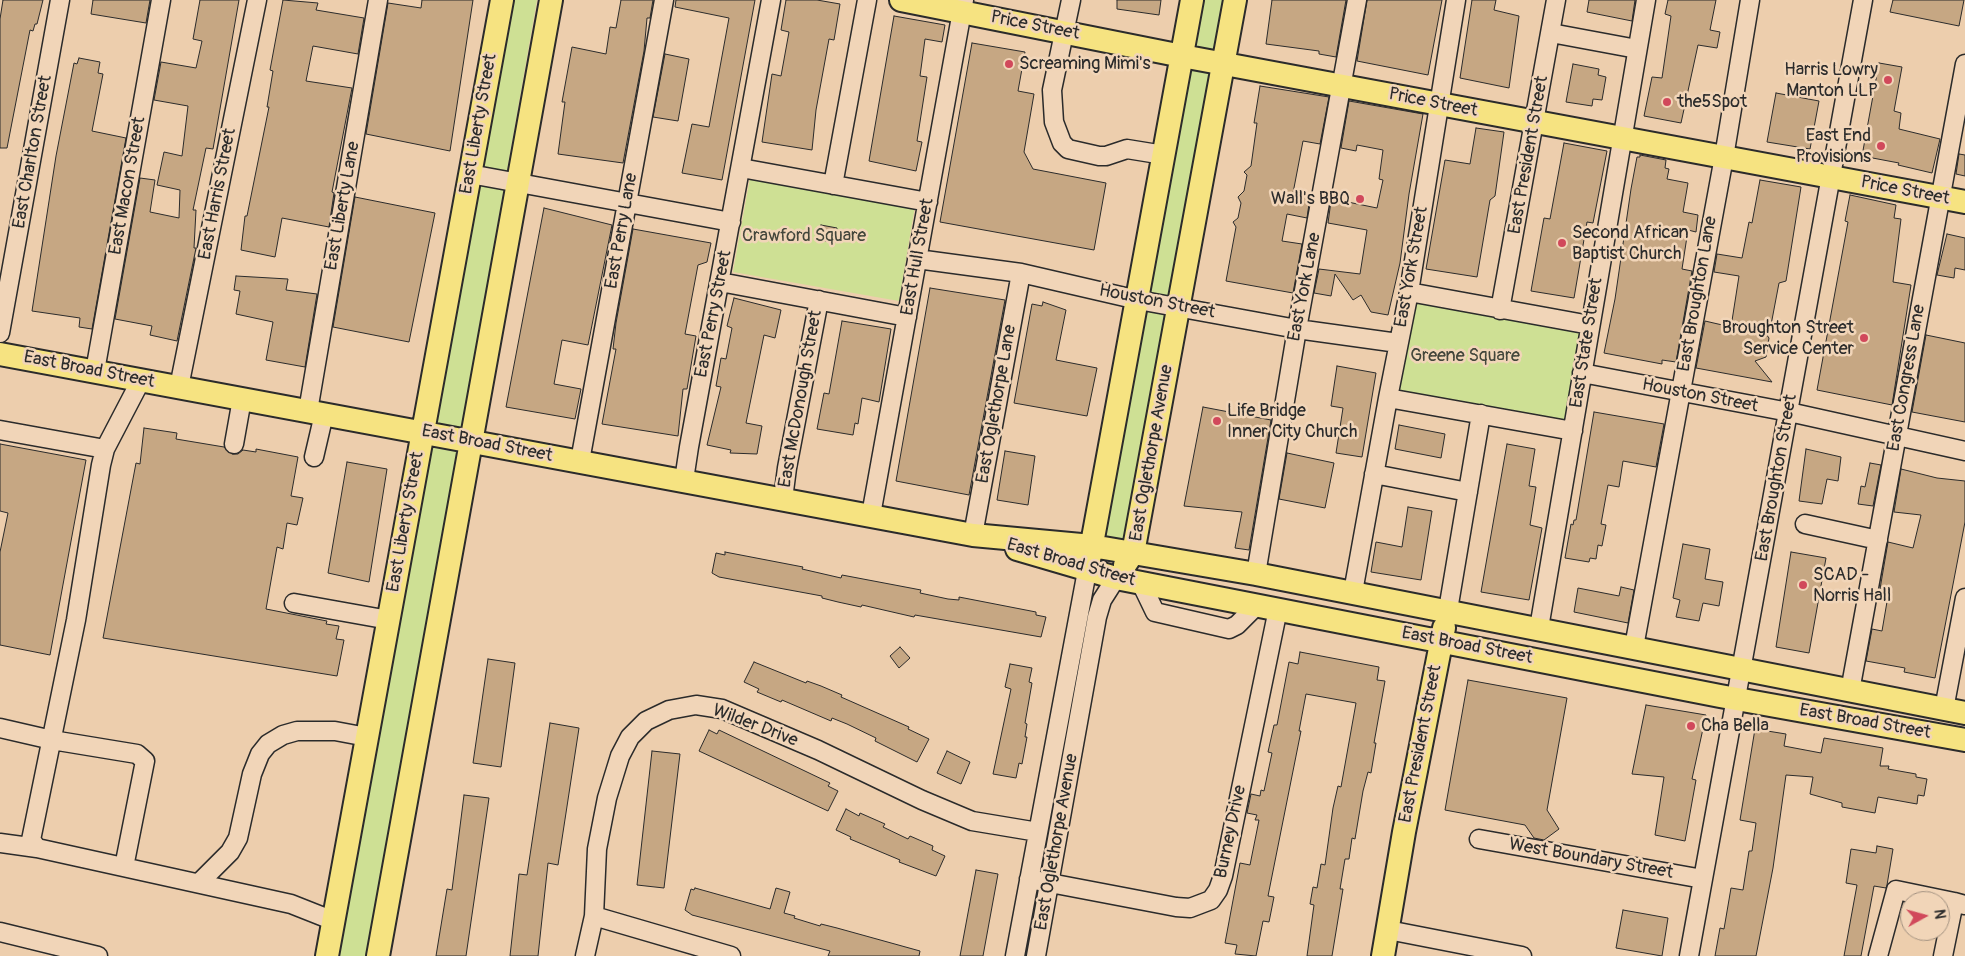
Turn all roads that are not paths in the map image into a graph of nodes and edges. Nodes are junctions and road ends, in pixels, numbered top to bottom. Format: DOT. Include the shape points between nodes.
graph roads {
  1 [pos="60,0"];
  2 [pos="161,0"];
  3 [pos="257,0"];
  4 [pos="378,0"];
  5 [pos="502,0"];
  6 [pos="551,0"];
  7 [pos="664,0"];
  8 [pos="771,0"];
  9 [pos="867,0"];
  10 [pos="901,0"];
  11 [pos="1071,0"];
  12 [pos="1192,0"];
  13 [pos="1235,0"];
  14 [pos="1357,0"];
  15 [pos="1456,0"];
  16 [pos="1556,0"];
  17 [pos="1646,0"];
  18 [pos="1750,0"];
  19 [pos="1863,0"];
  20 [pos="963,6"];
  21 [pos="1066,32"];
  22 [pos="1551,33"];
  23 [pos="1637,49"];
  24 [pos="1182,56"];
  25 [pos="1225,64"];
  26 [pos="1965,64"];
  27 [pos="1342,86"];
  28 [pos="1440,104"];
  29 [pos="1536,122"];
  30 [pos="1621,138"];
  31 [pos="1164,155"];
  32 [pos="1724,157"];
  33 [pos="741,168"];
  34 [pos="470,174"];
  35 [pos="1832,177"];
  36 [pos="519,183"];
  37 [pos="834,185"];
  38 [pos="1940,198"];
  39 [pos="928,202"];
  40 [pos="1965,202"];
  41 [pos="627,203"];
  42 [pos="731,222"];
  43 [pos="917,259"];
  44 [pos="1021,273"];
  45 [pos="720,282"];
  46 [pos="1410,292"];
  47 [pos="819,300"];
  48 [pos="1138,300"];
  49 [pos="1179,307"];
  50 [pos="1500,310"];
  51 [pos="907,317"];
  52 [pos="1590,326"];
  53 [pos="1297,329"];
  54 [pos="0,333"];
  55 [pos="1398,344"];
  56 [pos="0,354"];
  57 [pos="95,371"];
  58 [pos="1582,374"];
  59 [pos="141,380"];
  60 [pos="179,387"];
  61 [pos="1680,393"];
  62 [pos="1388,398"];
  63 [pos="242,399"];
  64 [pos="1789,412"];
  65 [pos="316,413"];
  66 [pos="1481,414"];
  67 [pos="0,430"];
  68 [pos="1573,431"];
  69 [pos="423,432"];
  70 [pos="1896,435"];
  71 [pos="470,442"];
  72 [pos="234,444"];
  73 [pos="1965,451"];
  74 [pos="103,457"];
  75 [pos="314,457"];
  76 [pos="580,461"];
  77 [pos="1374,474"];
  78 [pos="684,480"];
  79 [pos="1468,492"];
  80 [pos="783,498"];
  81 [pos="871,515"];
  82 [pos="1806,524"];
  83 [pos="974,535"];
  84 [pos="1878,540"];
  85 [pos="1092,546"];
  86 [pos="1133,553"];
  87 [pos="1087,571"];
  88 [pos="1256,574"];
  89 [pos="1116,578"];
  90 [pos="1353,592"];
  91 [pos="1965,598"];
  92 [pos="294,602"];
  93 [pos="1267,607"];
  94 [pos="1448,610"];
  95 [pos="389,620"];
  96 [pos="1539,628"];
  97 [pos="1442,642"];
  98 [pos="1634,647"];
  99 [pos="1743,668"];
  100 [pos="1850,692"];
  101 [pos="1737,699"];
  102 [pos="1955,711"];
  103 [pos="0,728"];
  104 [pos="367,737"];
  105 [pos="52,740"];
  106 [pos="1965,740"];
  107 [pos="1038,832"];
  108 [pos="1479,839"];
  109 [pos="0,843"];
  110 [pos="37,848"];
  111 [pos="124,867"];
  112 [pos="1029,879"];
  113 [pos="1703,879"];
  114 [pos="1050,882"];
  115 [pos="199,883"];
  116 [pos="1960,903"];
  117 [pos="594,916"];
  118 [pos="334,921"];
  119 [pos="1388,930"];
  120 [pos="0,932"];
  121 [pos="98,956"];
  122 [pos="327,956"];
  123 [pos="378,956"];
  124 [pos="585,956"];
  125 [pos="731,956"];
  126 [pos="1015,956"];
  127 [pos="1036,956"];
  128 [pos="1383,956"];
  129 [pos="1522,956"];
  130 [pos="1689,956"];
  131 [pos="1878,956"];
  132 [pos="1942,956"];
  1 -- 54 [label="street, East Charlton Street"];
  2 -- 57 [label="street, East Macon Street"];
  3 -- 60 [label="street, East Harris Street"];
  4 -- 65 [label="street, East Liberty Lane"];
  5 -- 34 [label="main road, East Liberty Street"];
  6 -- 36 [label="main road"];
  7 -- 41 [label="street, East Perry Lane"];
  8 -- 33 [label="street, East Perry Street"];
  9 -- 37 [label="street"];
  10 -- 20 [label="main road, Price Street"];
  11 -- 21 [label="street"];
  12 -- 24 [label="main road, East Oglethorpe Avenue"];
  13 -- 25 [label="main road, East Oglethorpe Avenue"];
  14 -- 27 [label="street, East York Lane"];
  15 -- 28 [label="street, East York Street"];
  16 -- 22 [label="street, East President Street"];
  17 -- 23 [label="street, East State Street"];
  18 -- 32 [label="street, East Broughton Lane"];
  19 -- 35 [label="street, East Broughton Street"];
  20 -- 21 [label="main road, Price Street"];
  20 -- 39 [label="street, East Hull Street"];
  21 -- 24 [label="main road, Price Street"];
  21 -- 31 [label="street" via="1052,90 1054,122 1062,143 1068,148 1099,156 1127,149"];
  22 -- 23 [label="street"];
  22 -- 29 [label="street, East President Street"];
  23 -- 30 [label="street, East State Street"];
  24 -- 25 [label="main road, Price Street"];
  24 -- 31 [label="main road, East Oglethorpe Avenue"];
  25 -- 27 [label="main road, Price Street"];
  25 -- 49 [label="main road, East Oglethorpe Avenue"];
  26 -- 38 [label="street, East Congress Lane"];
  27 -- 28 [label="main road, Price Street"];
  27 -- 53 [label="street, East York Lane"];
  28 -- 29 [label="main road, Price Street"];
  28 -- 46 [label="street, East York Street"];
  29 -- 30 [label="main road, Price Street"];
  29 -- 50 [label="street, East President Street"];
  30 -- 32 [label="main road, Price Street"];
  30 -- 52 [label="street, East State Street"];
  31 -- 48 [label="main road, East Oglethorpe Avenue"];
  32 -- 35 [label="main road, Price Street"];
  32 -- 61 [label="street, East Broughton Lane"];
  33 -- 37 [label="street"];
  33 -- 42 [label="street, East Perry Street"];
  34 -- 36 [label="street"];
  34 -- 69 [label="main road, East Liberty Street"];
  35 -- 38 [label="main road, Price Street"];
  35 -- 64 [label="street, East Broughton Street"];
  36 -- 41 [label="street"];
  36 -- 71 [label="main road"];
  37 -- 39 [label="street"];
  38 -- 40 [label="main road, Price Street"];
  38 -- 70 [label="street, East Congress Lane"];
  39 -- 43 [label="street, East Hull Street"];
  41 -- 42 [label="street"];
  41 -- 76 [label="street, East Perry Lane"];
  42 -- 45 [label="street, East Perry Street"];
  43 -- 44 [label="street, Houston Street"];
  43 -- 51 [label="street, East Hull Street"];
  44 -- 48 [label="street, Houston Street"];
  44 -- 83 [label="street, East Oglethorpe Lane"];
  45 -- 47 [label="street"];
  45 -- 78 [label="street, East Perry Street"];
  46 -- 50 [label="street"];
  46 -- 55 [label="street, East York Street"];
  47 -- 51 [label="street"];
  47 -- 80 [label="street, East McDonough Street"];
  48 -- 49 [label="street, Houston Street"];
  48 -- 85 [label="main road, East Oglethorpe Avenue"];
  49 -- 53 [label="street, Houston Street"];
  49 -- 86 [label="main road, East Oglethorpe Avenue"];
  50 -- 52 [label="street"];
  51 -- 81 [label="street, East Hull Street"];
  52 -- 58 [label="street, East State Street"];
  53 -- 55 [label="street, Houston Street"];
  53 -- 88 [label="street, East York Lane"];
  55 -- 62 [label="street, East York Street"];
  56 -- 57 [label="main road, East Broad Street"];
  57 -- 59 [label="main road, East Broad Street"];
  58 -- 61 [label="street, Houston Street"];
  58 -- 68 [label="street, East State Street"];
  59 -- 60 [label="main road, East Broad Street"];
  59 -- 74 [label="street"];
  60 -- 63 [label="main road, East Broad Street"];
  61 -- 64 [label="street, Houston Street"];
  61 -- 98 [label="street, East Broughton Lane"];
  62 -- 66 [label="street"];
  62 -- 77 [label="street, East York Street"];
  63 -- 65 [label="main road, East Broad Street"];
  63 -- 72 [label="street"];
  64 -- 70 [label="street, Houston Street"];
  64 -- 99 [label="street, East Broughton Street"];
  65 -- 69 [label="main road, East Broad Street"];
  65 -- 75 [label="street, East Liberty Lane"];
  66 -- 68 [label="street"];
  66 -- 79 [label="street, East President Street"];
  67 -- 74 [label="street"];
  68 -- 96 [label="street, East State Street"];
  69 -- 71 [label="main road, East Broad Street"];
  69 -- 95 [label="main road, East Liberty Street"];
  70 -- 73 [label="street, Houston Street"];
  70 -- 84 [label="street, East Congress Lane"];
  71 -- 76 [label="main road, East Broad Street"];
  71 -- 123 [label="main road"];
  74 -- 105 [label="street"];
  76 -- 78 [label="main road, East Broad Street"];
  77 -- 79 [label="street"];
  77 -- 90 [label="street, East York Street"];
  78 -- 80 [label="main road, East Broad Street"];
  79 -- 94 [label="street, East President Street"];
  80 -- 81 [label="main road, East Broad Street"];
  81 -- 83 [label="main road, East Broad Street"];
  82 -- 84 [label="street"];
  83 -- 85 [label="main road, East Broad Street"];
  83 -- 87 [label="main road, East Broad Street"];
  84 -- 100 [label="street, East Congress Lane"];
  85 -- 86 [label="main road, East Broad Street"];
  85 -- 87 [label="main road, East Oglethorpe Avenue"];
  86 -- 88 [label="main road, East Broad Street"];
  86 -- 89 [label="main road, East Oglethorpe Avenue"];
  87 -- 89 [label="main road, East Broad Street"];
  87 -- 107 [label="street, East Oglethorpe Avenue"];
  88 -- 90 [label="main road, East Broad Street"];
  89 -- 93 [label="main road, East Broad Street"];
  89 -- 114 [label="street, East Oglethorpe Avenue" via="1102,600 1097,617"];
  90 -- 94 [label="main road, East Broad Street"];
  91 -- 102 [label="street"];
  92 -- 95 [label="street"];
  93 -- 97 [label="main road, East Broad Street"];
  93 -- 114 [label="street, Burney Drive" via="1223,876 1211,900 1190,908 1176,907"];
  94 -- 96 [label="main road, East Broad Street"];
  94 -- 97 [label="main road, East President Street"];
  95 -- 104 [label="main road, East Liberty Street"];
  96 -- 98 [label="main road, East Broad Street"];
  97 -- 101 [label="main road, East Broad Street"];
  97 -- 119 [label="main road, East President Street"];
  98 -- 99 [label="main road, East Broad Street"];
  99 -- 100 [label="main road, East Broad Street"];
  99 -- 101 [label="street, East Broughton Street"];
  100 -- 102 [label="main road, East Broad Street"];
  101 -- 106 [label="main road, East Broad Street"];
  101 -- 113 [label="street, East Broughton Street"];
  103 -- 105 [label="street"];
  104 -- 115 [label="street" via="297,731 268,744 252,774 238,838 230,852"];
  104 -- 118 [label="main road, East Liberty Street"];
  105 -- 110 [label="street" via="31,840"];
  105 -- 111 [label="street" via="138,754 145,762"];
  107 -- 112 [label="street, East Oglethorpe Avenue"];
  107 -- 117 [label="street, Wilder Drive" via="972,821 722,710 696,706 669,710 646,721 630,737 620,756 607,798 597,849"];
  108 -- 113 [label="street, West Boundary Street"];
  109 -- 110 [label="street"];
  110 -- 111 [label="street"];
  111 -- 115 [label="street"];
  112 -- 114 [label="street, Burney Drive"];
  112 -- 126 [label="street, East Oglethorpe Avenue"];
  113 -- 130 [label="street, East Broughton Street"];
  114 -- 127 [label="street, East Oglethorpe Avenue"];
  115 -- 118 [label="street" via="291,904"];
  116 -- 131 [label="street" via="1896,890"];
  116 -- 132 [label="street"];
  117 -- 124 [label="street, Wilder Drive"];
  117 -- 125 [label="street"];
  118 -- 122 [label="main road, East Liberty Street"];
  119 -- 128 [label="main road, East President Street"];
  119 -- 129 [label="street"];
  120 -- 121 [label="street"];
}
